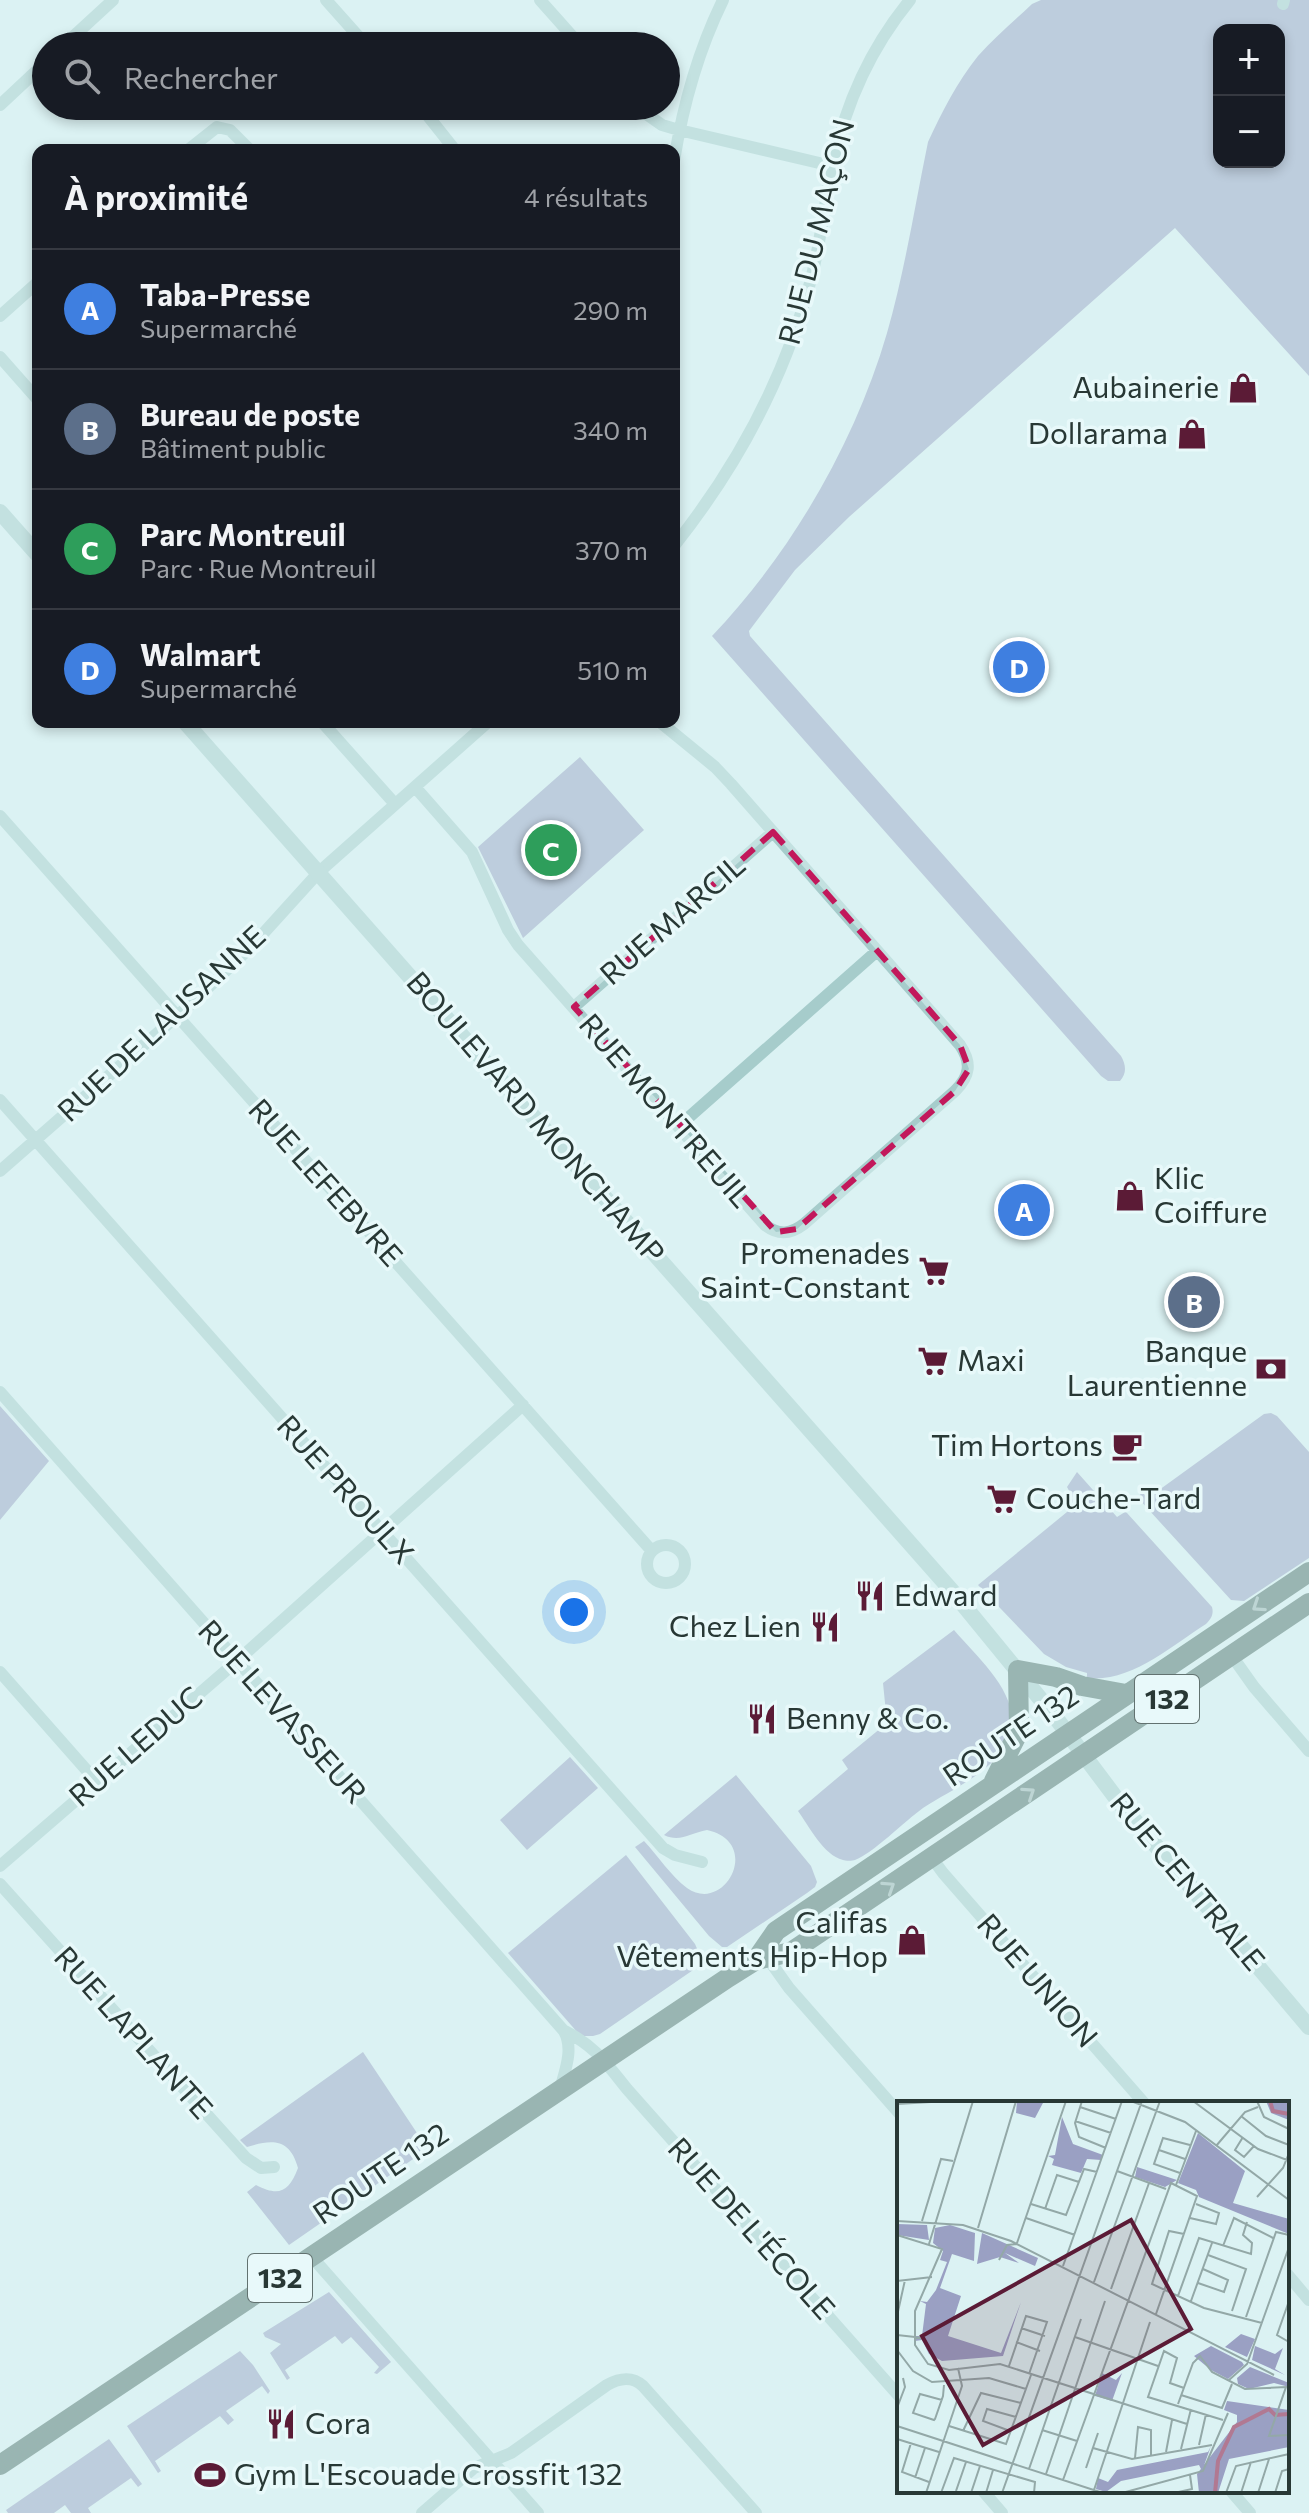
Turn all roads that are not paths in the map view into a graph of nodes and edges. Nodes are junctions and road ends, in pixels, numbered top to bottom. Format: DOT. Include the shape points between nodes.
graph roads {
  1 [pos="113,0"];
  2 [pos="326,0"];
  3 [pos="540,0"];
  4 [pos="723,0"];
  5 [pos="910,0"];
  6 [pos="78,32"];
  7 [pos="355,32"];
  8 [pos="569,32"];
  9 [pos="32,75"];
  10 [pos="0,105"];
  11 [pos="431,120"];
  12 [pos="655,120"];
  13 [pos="679,130"];
  14 [pos="196,144"];
  15 [pos="244,144"];
  16 [pos="450,144"];
  17 [pos="677,144"];
  18 [pos="832,166"];
  19 [pos="32,287"];
  20 [pos="0,316"];
  21 [pos="0,357"];
  22 [pos="32,393"];
  23 [pos="0,512"];
  24 [pos="680,538"];
  25 [pos="32,548"];
  26 [pos="190,728"];
  27 [pos="327,728"];
  28 [pos="481,728"];
  29 [pos="667,728"];
  30 [pos="415,787"];
  31 [pos="395,804"];
  32 [pos="0,816"];
  33 [pos="773,832"];
  34 [pos="319,872"];
  35 [pos="877,951"];
  36 [pos="574,1007"];
  37 [pos="177,1016"];
  38 [pos="0,1100"];
  39 [pos="679,1126"];
  40 [pos="35,1140"];
  41 [pos="0,1171"];
  42 [pos="0,1392"];
  43 [pos="523,1405"];
  44 [pos="382,1531"];
  45 [pos="651,1550"];
  46 [pos="1309,1572"];
  47 [pos="1309,1603"];
  48 [pos="1232,1656"];
  49 [pos="237,1661"];
  50 [pos="1018,1670"];
  51 [pos="0,1672"];
  52 [pos="1126,1694"];
  53 [pos="1069,1734"];
  54 [pos="1309,1751"];
  55 [pos="1084,1755"];
  56 [pos="97,1782"];
  57 [pos="992,1784"];
  58 [pos="932,1858"];
  59 [pos="702,1862"];
  60 [pos="0,1866"];
  61 [pos="0,1884"];
  62 [pos="762,1956"];
  63 [pos="1309,2027"];
  64 [pos="564,2031"];
  65 [pos="606,2060"];
  66 [pos="560,2091"];
  67 [pos="1142,2101"];
  68 [pos="897,2111"];
  69 [pos="274,2167"];
  70 [pos="312,2257"];
  71 [pos="1289,2276"];
  72 [pos="1309,2300"];
  73 [pos="897,2394"];
  74 [pos="490,2460"];
  75 [pos="0,2465"];
  76 [pos="985,2493"];
  77 [pos="1233,2493"];
  78 [pos="422,2513"];
  79 [pos="538,2513"];
  80 [pos="756,2513"];
  81 [pos="1002,2513"];
  82 [pos="1250,2513"];
  1 -- 6 [label="street"];
  2 -- 7 [label="street"];
  3 -- 8 [label="street"];
  4 -- 13 [label="street" via="703,45"];
  5 -- 18 [label="street, RUE DU MAÇON" via="858,80"];
  9 -- 10 [label="street"];
  11 -- 16 [label="street"];
  12 -- 13 [label="street"];
  13 -- 17 [label="street"];
  13 -- 18 [label="street"];
  14 -- 15 [label="street" via="217,127 230,130"];
  18 -- 24 [label="street, RUE DU MAÇON" via="811,281 783,362 732,464"];
  19 -- 20 [label="street"];
  21 -- 22 [label="street"];
  23 -- 25 [label="street"];
  26 -- 34 [label="street, BOULEVARD MONCHAMP"];
  27 -- 31 [label="street"];
  28 -- 30 [label="street"];
  29 -- 33 [label="street, RUE MONTREUIL" via="715,767"];
  30 -- 31 [label="street"];
  30 -- 36 [label="street, RUE MONTREUIL" via="472,852 512,937"];
  31 -- 34 [label="street"];
  32 -- 37 [label="street, RUE LEFEBVRE"];
  33 -- 35 [label="street, RUE MONTREUIL"];
  33 -- 36 [label="street, RUE MARCIL"];
  34 -- 37 [label="street, RUE DE LAUSANNE" via="251,947"];
  34 -- 50 [label="street, BOULEVARD MONCHAMP"];
  35 -- 39 [label="street"];
  35 -- 39 [label="street, RUE MONTREUIL" via="960,1045 968,1062 963,1083 920,1122 804,1224 783,1233 765,1225"];
  36 -- 39 [label="street, RUE MONTREUIL"];
  37 -- 40 [label="street, RUE DE LAUSANNE"];
  37 -- 43 [label="street, RUE LEFEBVRE"];
  38 -- 40 [label="street, RUE PROULX"];
  40 -- 41 [label="street, RUE DE LAUSANNE"];
  40 -- 44 [label="street, RUE PROULX"];
  42 -- 49 [label="street, RUE LEVASSEUR"];
  43 -- 44 [label="street, RUE LEDUC"];
  43 -- 45 [label="street, RUE LEFEBVRE"];
  44 -- 49 [label="street, RUE LEDUC"];
  44 -- 59 [label="street, RUE PROULX" via="663,1848"];
  46 -- 52 [label="highway, ROUTE 132 / 132, one-way"];
  47 -- 48 [label="highway, ROUTE 132 / 132"];
  48 -- 54 [label="street"];
  48 -- 55 [label="highway, ROUTE 132 / 132"];
  49 -- 56 [label="street, RUE LEDUC"];
  49 -- 64 [label="street, RUE LEVASSEUR"];
  50 -- 52 [label="highway"];
  50 -- 53 [label="street, BOULEVARD MONCHAMP"];
  50 -- 57 [label="highway" via="1019,1731"];
  51 -- 56 [label="street"];
  52 -- 53 [label="highway, ROUTE 132 / 132"];
  53 -- 55 [label="street, RUE CENTRALE"];
  53 -- 57 [label="highway, ROUTE 132 / 132"];
  58 -- 55 [label="highway, ROUTE 132 / 132, one-way"];
  55 -- 63 [label="street, RUE CENTRALE"];
  56 -- 60 [label="street, RUE LEDUC"];
  57 -- 62 [label="highway, ROUTE 132 / 132" via="776,1931"];
  62 -- 58 [label="highway, ROUTE 132 / 132, one-way" via="791,1952"];
  58 -- 67 [label="street, RUE UNION"];
  61 -- 69 [label="street, RUE LAPLANTE" via="246,2158 261,2168"];
  62 -- 65 [label="highway, ROUTE 132 / 132"];
  62 -- 68 [label="street"];
  64 -- 65 [label="street, RUE LEVASSEUR"];
  64 -- 66 [label="street" via="569,2050"];
  65 -- 66 [label="highway, ROUTE 132 / 132"];
  65 -- 73 [label="street, RUE DE L'ÉCOLE"];
  66 -- 70 [label="highway, ROUTE 132 / 132"];
  70 -- 74 [label="street"];
  70 -- 75 [label="highway, ROUTE 132 / 132"];
  71 -- 72 [label="street"];
  74 -- 78 [label="street"];
  74 -- 79 [label="street"];
  74 -- 80 [label="street" via="511,2453 607,2385 632,2380"];
  76 -- 81 [label="street"];
  77 -- 82 [label="street"];
}
